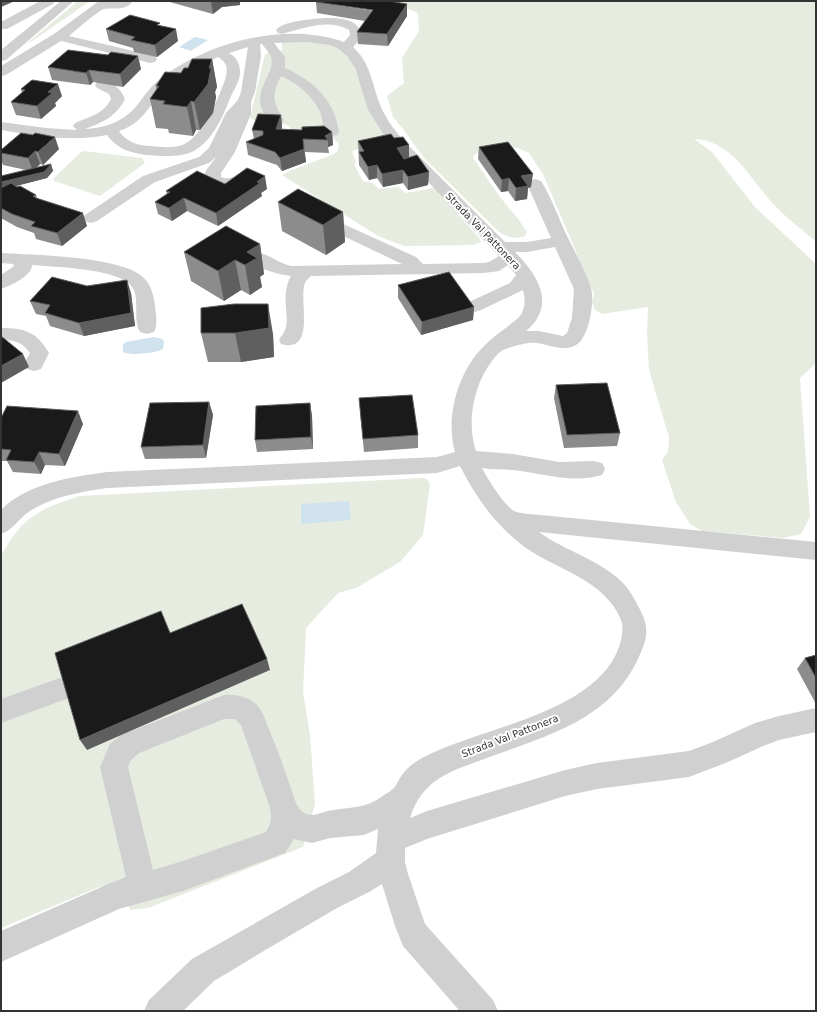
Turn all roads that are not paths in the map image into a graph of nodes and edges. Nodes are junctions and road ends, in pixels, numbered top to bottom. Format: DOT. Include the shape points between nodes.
graph roads {
  1 [pos="49,1"];
  2 [pos="68,1"];
  3 [pos="127,1"];
  4 [pos="104,3"];
  5 [pos="3,26"];
  6 [pos="59,36"];
  7 [pos="263,40"];
  8 [pos="219,52"];
  9 [pos="1,57"];
  10 [pos="150,59"];
  11 [pos="278,70"];
  12 [pos="1,72"];
  13 [pos="102,85"];
  14 [pos="244,102"];
  15 [pos="277,120"];
  16 [pos="1,126"];
  17 [pos="111,129"];
  18 [pos="332,132"];
  19 [pos="63,134"];
  20 [pos="248,176"];
  21 [pos="535,184"];
  22 [pos="91,218"];
  23 [pos="341,228"];
  24 [pos="562,241"];
  25 [pos="505,252"];
  26 [pos="255,256"];
  27 [pos="9,259"];
  28 [pos="419,269"];
  29 [pos="307,271"];
  30 [pos="525,276"];
  31 [pos="2,282"];
  32 [pos="475,306"];
  33 [pos="147,328"];
  34 [pos="1,334"];
  35 [pos="288,340"];
  36 [pos="494,346"];
  37 [pos="34,364"];
  38 [pos="466,457"];
  39 [pos="594,470"];
  40 [pos="508,520"];
  41 [pos="1,525"];
  42 [pos="816,551"];
  43 [pos="60,690"];
  44 [pos="1,712"];
  45 [pos="816,720"];
  46 [pos="402,799"];
  47 [pos="285,813"];
  48 [pos="391,850"];
  49 [pos="147,887"];
  50 [pos="1,947"];
  51 [pos="160,1011"];
  52 [pos="482,1011"];
  1 -- 5 [label="street"];
  2 -- 9 [label="street"];
  3 -- 4 [label="street" via="119,6 109,7"];
  4 -- 6 [label="street"];
  6 -- 10 [label="street"];
  6 -- 12 [label="street"];
  7 -- 8 [label="street, Strada Val Pattonera" via="240,44"];
  7 -- 11 [label="street" via="278,57"];
  7 -- 14 [label="street" via="254,56"];
  7 -- 25 [label="street, Strada Val Pattonera" via="317,38 346,47 359,62 374,109 397,142"];
  8 -- 17 [label="street, Strada Val Pattonera" via="165,81 135,118"];
  8 -- 17 [label="street" via="230,60 233,68 232,80 210,126 189,148 175,152 144,150 121,142 114,137"];
  11 -- 15 [label="street" via="271,79 268,100 269,112"];
  11 -- 18 [label="street" via="290,74 321,101 329,112"];
  13 -- 19 [label="street" via="116,92 118,99 115,107 107,114"];
  14 -- 20 [label="street" via="244,114 227,152 213,173 213,179 218,183 227,184 238,182"];
  14 -- 22 [label="street" via="233,113 215,150 204,160 149,179"];
  16 -- 19 [label="street, Strada Val Pattonera"];
  17 -- 19 [label="street, Strada Val Pattonera" via="92,133"];
  21 -- 24 [label="street"];
  23 -- 28 [label="street" via="410,261"];
  24 -- 25 [label="street"];
  24 -- 36 [label="street" via="584,300 575,336 569,341 559,342 539,336"];
  25 -- 28 [label="street" via="497,265 484,268"];
  25 -- 30 [label="street, Strada Val Pattonera"];
  26 -- 29 [label="street" via="284,271"];
  27 -- 31 [label="street" via="24,265 23,269"];
  27 -- 33 [label="street" via="89,265 126,274 137,280 144,292"];
  28 -- 29 [label="street"];
  29 -- 35 [label="street" via="301,274 295,286 294,332"];
  30 -- 32 [label="street" via="516,287"];
  30 -- 36 [label="street, Strada Val Pattonera" via="531,285 533,309 527,321"];
  34 -- 37 [label="street" via="26,337 40,353"];
  36 -- 38 [label="street, Strada Val Pattonera" via="476,368 464,402 462,432"];
  38 -- 39 [label="street" via="559,470"];
  38 -- 40 [label="street, Strada Val Pattonera" via="481,485"];
  38 -- 41 [label="street" via="436,465 85,483 37,497 20,507"];
  40 -- 42 [label="street"];
  40 -- 46 [label="street, Strada Val Pattonera" via="538,544 586,569 613,587 626,604 634,624 632,648 618,674 593,699 560,718 448,759 418,777"];
  43 -- 44 [label="street"];
  45 -- 48 [label="street" via="755,736 689,764 565,782 427,825"];
  46 -- 47 [label="street" via="386,811 364,821 330,824 312,829 297,826"];
  46 -- 48 [label="street, Strada Val Pattonera"];
  47 -- 49 [label="street" via="284,831 276,843"];
  47 -- 49 [label="street" via="250,715 235,706 219,709 122,749 114,767 140,875"];
  48 -- 51 [label="street" via="359,882 203,970"];
  48 -- 52 [label="street" via="400,894 414,935"];
  49 -- 50 [label="street" via="116,895"];
}
